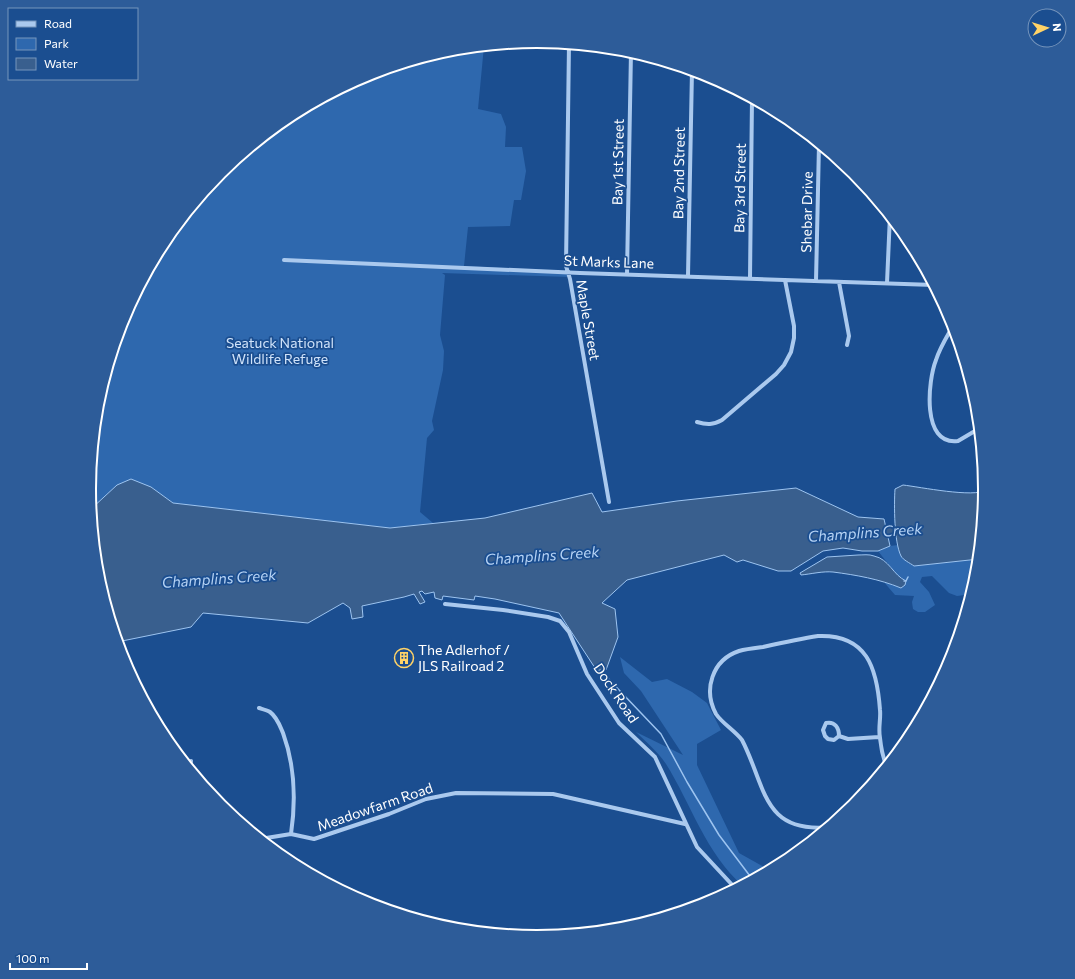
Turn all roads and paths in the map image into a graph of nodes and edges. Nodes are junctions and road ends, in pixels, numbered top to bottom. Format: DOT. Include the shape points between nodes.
graph roads {
  1 [pos="569,49"];
  2 [pos="631,58"];
  3 [pos="692,76"];
  4 [pos="752,104"];
  5 [pos="820,150"];
  6 [pos="890,223"];
  7 [pos="284,260"];
  8 [pos="568,272"];
  9 [pos="627,274"];
  10 [pos="688,276"];
  11 [pos="750,278"];
  12 [pos="785,280"];
  13 [pos="816,281"];
  14 [pos="839,282"];
  15 [pos="887,283"];
  16 [pos="928,285"];
  17 [pos="950,332"];
  18 [pos="847,345"];
  19 [pos="697,422"];
  20 [pos="975,431"];
  21 [pos="609,502"];
  22 [pos="445,604"];
  23 [pos="259,708"];
  24 [pos="839,736"];
  25 [pos="879,736"];
  26 [pos="885,762"];
  27 [pos="685,824"];
  28 [pos="823,826"];
  29 [pos="291,834"];
  30 [pos="267,838"];
  31 [pos="732,885"];
  1 -- 8 [label="street, Maple Street" via="566,266"];
  2 -- 9 [label="street, Bay 1st Street"];
  3 -- 10 [label="street, Bay 2nd Street"];
  4 -- 11 [label="street, Bay 3rd Street"];
  5 -- 13 [label="street, Shebar Drive"];
  6 -- 15 [label="street"];
  7 -- 8 [label="street, St Marks Lane"];
  8 -- 9 [label="street, St Marks Lane"];
  8 -- 21 [label="street, Maple Street"];
  9 -- 10 [label="street, St Marks Lane"];
  10 -- 11 [label="street, St Marks Lane"];
  11 -- 12 [label="street, St Marks Lane"];
  12 -- 13 [label="street, St Marks Lane"];
  12 -- 19 [label="street" via="794,338 791,352 784,365 722,420 706,425"];
  13 -- 14 [label="street, St Marks Lane"];
  14 -- 15 [label="street, St Marks Lane"];
  14 -- 18 [label="street" via="849,336"];
  15 -- 16 [label="street, St Marks Lane"];
  17 -- 20 [label="street" via="936,359 931,381 930,407 933,424 939,435 953,442"];
  22 -- 27 [label="street, Dock Road" via="548,617 560,621 569,632 588,674 619,723 655,757"];
  23 -- 29 [label="street" via="273,715 288,748 294,783"];
  24 -- 24 [label="street" via="834,740 828,739 823,730 826,723 833,723"];
  24 -- 25 [label="street" via="848,739"];
  25 -- 26 [label="street"];
  25 -- 28 [label="street" via="880,711 874,672 867,657 846,640 830,635 818,636 738,651 724,658 715,669 709,694 712,705 717,716 742,740 774,812 792,824"];
  27 -- 29 [label="street, Meadowfarm Road" via="552,794 459,793 426,799 314,839"];
  27 -- 31 [label="street, Dock Road" via="697,847"];
  29 -- 30 [label="street, Meadowfarm Road"];
}
